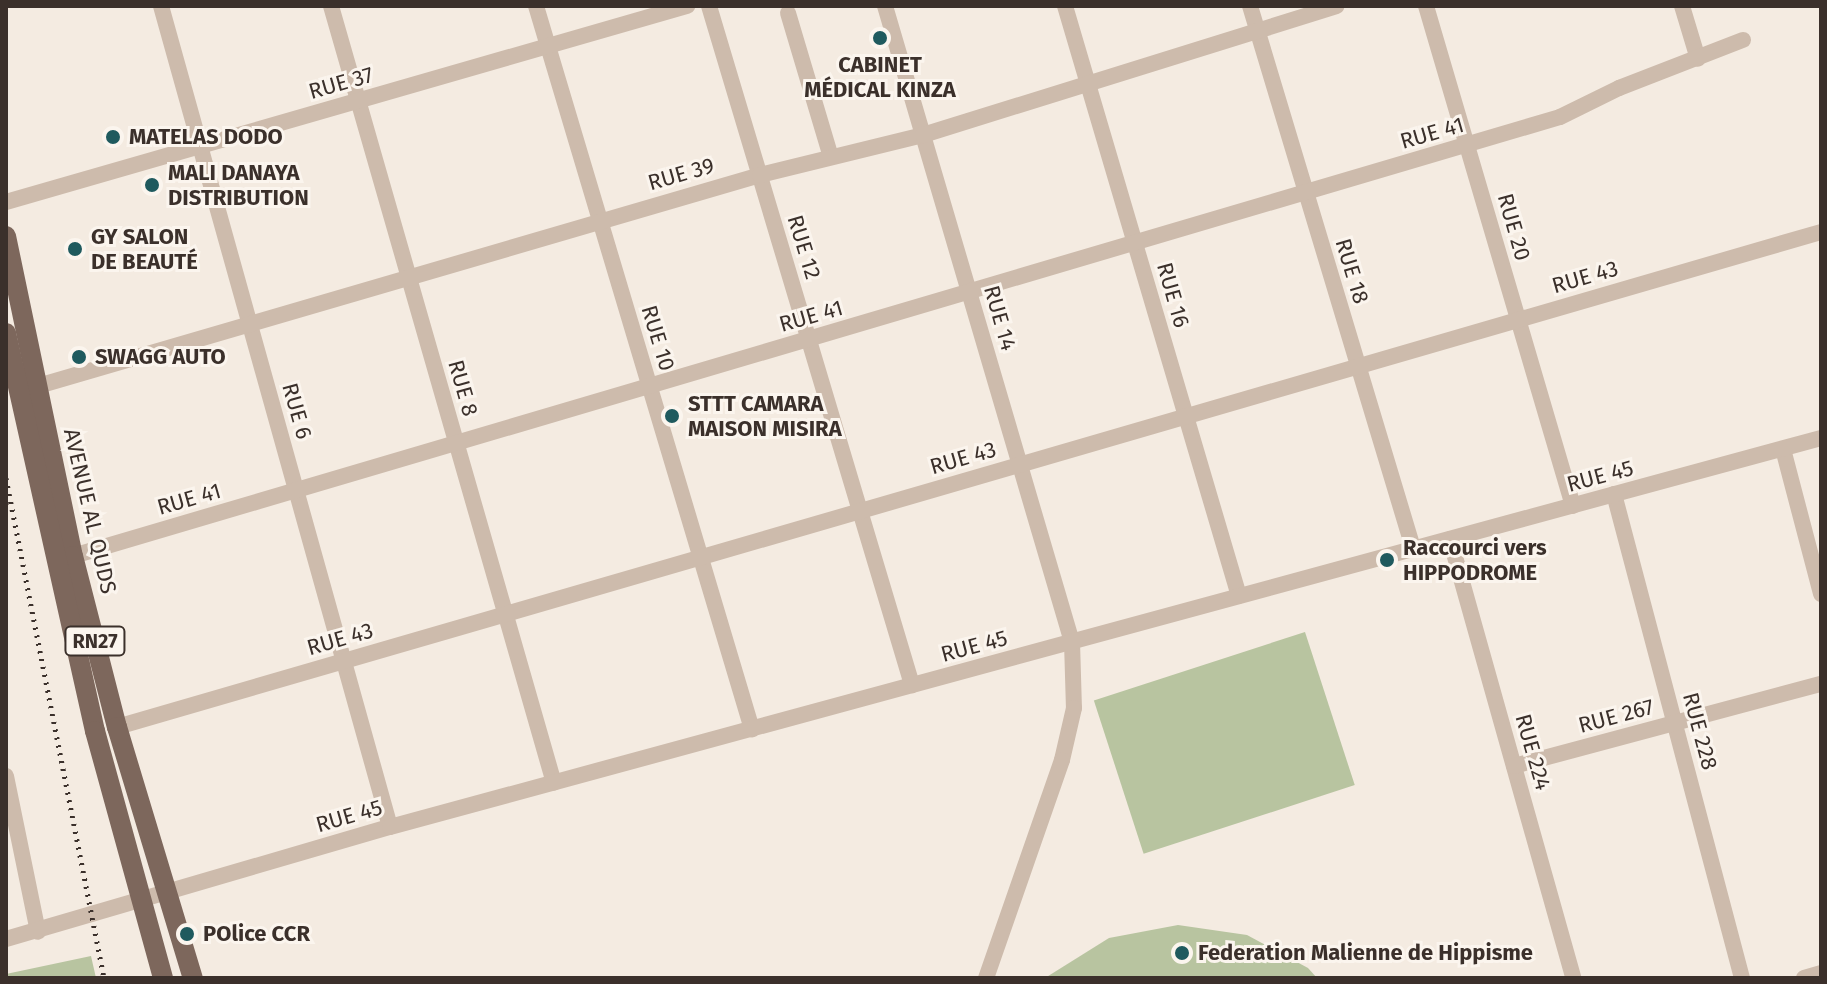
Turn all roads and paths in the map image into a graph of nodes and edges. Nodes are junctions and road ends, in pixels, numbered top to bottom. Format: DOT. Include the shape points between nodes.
graph roads {
  1 [pos="161,6"];
  2 [pos="331,6"];
  3 [pos="536,6"];
  4 [pos="687,6"];
  5 [pos="709,6"];
  6 [pos="885,6"];
  7 [pos="1065,6"];
  8 [pos="1250,6"];
  9 [pos="1336,6"];
  10 [pos="1426,6"];
  11 [pos="1682,6"];
  12 [pos="788,13"];
  13 [pos="1257,31"];
  14 [pos="1743,40"];
  15 [pos="548,46"];
  16 [pos="1698,59"];
  17 [pos="1088,83"];
  18 [pos="358,101"];
  19 [pos="923,135"];
  20 [pos="199,145"];
  21 [pos="1467,146"];
  22 [pos="831,157"];
  23 [pos="760,175"];
  24 [pos="1306,193"];
  25 [pos="6,202"];
  26 [pos="600,220"];
  27 [pos="1821,232"];
  28 [pos="6,236"];
  29 [pos="1135,244"];
  30 [pos="409,277"];
  31 [pos="969,292"];
  32 [pos="1518,320"];
  33 [pos="250,325"];
  34 [pos="6,333"];
  35 [pos="809,339"];
  36 [pos="1358,366"];
  37 [pos="38,386"];
  38 [pos="649,386"];
  39 [pos="1186,416"];
  40 [pos="1821,438"];
  41 [pos="456,443"];
  42 [pos="1783,449"];
  43 [pos="1020,464"];
  44 [pos="297,490"];
  45 [pos="1614,494"];
  46 [pos="1573,506"];
  47 [pos="860,511"];
  48 [pos="1450,539"];
  49 [pos="1413,548"];
  50 [pos="73,556"];
  51 [pos="701,557"];
  52 [pos="1821,594"];
  53 [pos="1239,596"];
  54 [pos="505,614"];
  55 [pos="1072,642"];
  56 [pos="344,661"];
  57 [pos="1821,684"];
  58 [pos="912,685"];
  59 [pos="1675,723"];
  60 [pos="117,727"];
  61 [pos="752,729"];
  62 [pos="1514,766"];
  63 [pos="6,776"];
  64 [pos="554,783"];
  65 [pos="390,827"];
  66 [pos="169,892"];
  67 [pos="141,900"];
  68 [pos="38,932"];
  69 [pos="6,939"];
  70 [pos="1821,973"];
  71 [pos="163,978"];
  72 [pos="193,978"];
  73 [pos="986,978"];
  74 [pos="1573,978"];
  75 [pos="1742,978"];
  76 [pos="1804,978"];
  1 -- 20 [label="street, RUE 6"];
  2 -- 18 [label="street, RUE 8"];
  3 -- 15 [label="street, RUE 10"];
  4 -- 15 [label="street, RUE 37"];
  5 -- 23 [label="street, RUE 12"];
  6 -- 19 [label="street, RUE 14"];
  7 -- 17 [label="street, RUE 16"];
  8 -- 13 [label="street, RUE 18"];
  9 -- 13 [label="street, RUE 39"];
  10 -- 21 [label="street, RUE 20"];
  11 -- 16 [label="street"];
  12 -- 22 [label="street"];
  13 -- 17 [label="street, RUE 39"];
  13 -- 24 [label="street, RUE 18"];
  14 -- 16 [label="street, RUE 41"];
  15 -- 18 [label="street, RUE 37"];
  15 -- 26 [label="street, RUE 10"];
  16 -- 21 [label="street, RUE 41" via="1560,117"];
  17 -- 19 [label="street, RUE 39"];
  17 -- 29 [label="street, RUE 16"];
  18 -- 20 [label="street, RUE 37"];
  18 -- 30 [label="street, RUE 8"];
  19 -- 22 [label="street, RUE 39"];
  19 -- 31 [label="street, RUE 14"];
  20 -- 25 [label="street, RUE 37"];
  20 -- 33 [label="street, RUE 6"];
  21 -- 24 [label="street, RUE 41"];
  21 -- 32 [label="street, RUE 20"];
  22 -- 23 [label="street, RUE 39"];
  23 -- 26 [label="street, RUE 39"];
  23 -- 35 [label="street, RUE 12"];
  24 -- 29 [label="street, RUE 41"];
  24 -- 36 [label="street, RUE 18"];
  26 -- 30 [label="street, RUE 39"];
  26 -- 38 [label="street, RUE 10"];
  27 -- 32 [label="street, RUE 43"];
  28 -- 37 [label="main road, AVENUE AL QUDS / RN27"];
  29 -- 31 [label="street, RUE 41"];
  29 -- 39 [label="street, RUE 16"];
  30 -- 33 [label="street, RUE 39"];
  30 -- 41 [label="street, RUE 8"];
  31 -- 35 [label="street, RUE 41"];
  31 -- 43 [label="street, RUE 14"];
  32 -- 36 [label="street, RUE 43"];
  32 -- 46 [label="street, RUE 20"];
  33 -- 37 [label="street, RUE 39"];
  33 -- 44 [label="street, RUE 6"];
  34 -- 67 [label="main road, AVENUE AL QUDS / RN27" via="88,702"];
  35 -- 38 [label="street, RUE 41"];
  35 -- 47 [label="street, RUE 12"];
  36 -- 39 [label="street, RUE 43"];
  36 -- 49 [label="street, RUE 18"];
  37 -- 50 [label="main road, AVENUE AL QUDS / RN27"];
  38 -- 41 [label="street, RUE 41"];
  38 -- 51 [label="street, RUE 10"];
  39 -- 43 [label="street, RUE 43"];
  39 -- 53 [label="street, RUE 16"];
  40 -- 42 [label="street, RUE 45"];
  41 -- 44 [label="street, RUE 41"];
  41 -- 54 [label="street, RUE 8"];
  42 -- 45 [label="street, RUE 45"];
  42 -- 52 [label="street"];
  43 -- 47 [label="street, RUE 43"];
  43 -- 55 [label="street, RUE 14"];
  44 -- 50 [label="street, RUE 41"];
  44 -- 56 [label="street, RUE 6"];
  45 -- 46 [label="street, RUE 45"];
  45 -- 59 [label="street, RUE 228"];
  46 -- 48 [label="street, RUE 45"];
  47 -- 51 [label="street, RUE 43"];
  47 -- 58 [label="street, RUE 12"];
  48 -- 49 [label="street, RUE 45"];
  48 -- 62 [label="street, RUE 224"];
  49 -- 53 [label="street, RUE 45"];
  50 -- 60 [label="main road, AVENUE AL QUDS / RN27"];
  51 -- 54 [label="street, RUE 43"];
  51 -- 61 [label="street, RUE 10"];
  53 -- 55 [label="street, RUE 45"];
  54 -- 56 [label="street, RUE 43"];
  54 -- 64 [label="street, RUE 8"];
  55 -- 58 [label="street, RUE 45"];
  55 -- 73 [label="street, RUE 14" via="1074,708 1062,760"];
  56 -- 60 [label="street, RUE 43"];
  56 -- 65 [label="street, RUE 6"];
  57 -- 59 [label="street, RUE 267"];
  58 -- 61 [label="street, RUE 45"];
  59 -- 62 [label="street, RUE 267"];
  59 -- 75 [label="street, RUE 228"];
  60 -- 66 [label="main road, AVENUE AL QUDS / RN27"];
  61 -- 64 [label="street, RUE 45"];
  62 -- 74 [label="street, RUE 224"];
  63 -- 68 [label="street"];
  64 -- 65 [label="street, RUE 45"];
  65 -- 66 [label="street, RUE 45"];
  66 -- 67 [label="street, RUE 45"];
  66 -- 72 [label="main road, AVENUE AL QUDS / RN27"];
  67 -- 68 [label="street, RUE 45"];
  67 -- 71 [label="main road, AVENUE AL QUDS / RN27"];
  68 -- 69 [label="street, RUE 45"];
  70 -- 76 [label="street"];
}
